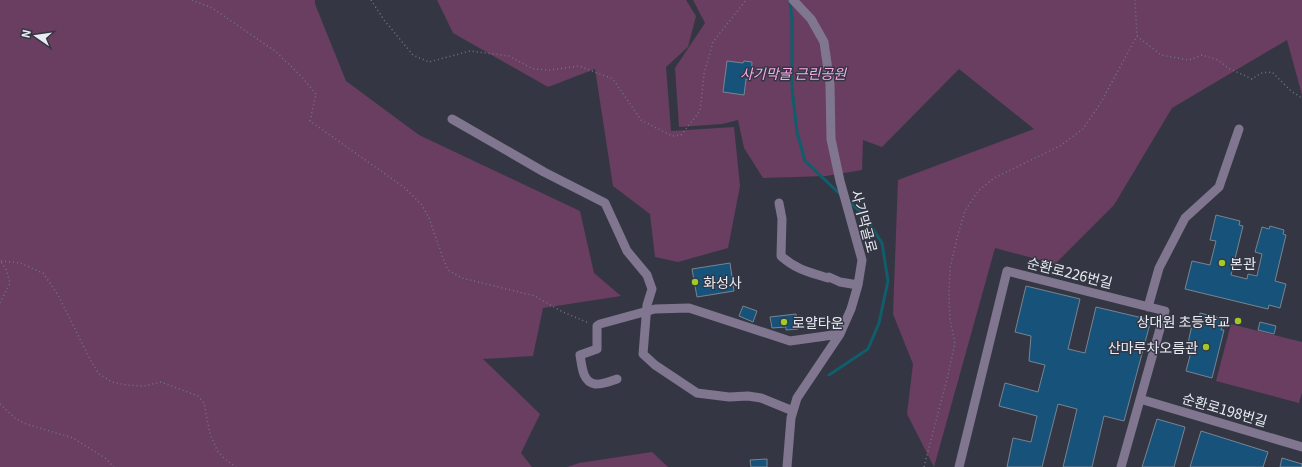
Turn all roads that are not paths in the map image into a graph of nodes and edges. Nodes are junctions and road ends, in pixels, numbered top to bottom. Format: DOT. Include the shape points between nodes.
graph roads {
  1 [pos="793,0"];
  2 [pos="452,119"];
  3 [pos="1239,129"];
  4 [pos="779,203"];
  5 [pos="858,285"];
  6 [pos="1148,307"];
  7 [pos="647,308"];
  8 [pos="840,334"];
  9 [pos="617,379"];
  10 [pos="1140,399"];
  11 [pos="793,411"];
  12 [pos="1302,447"];
  13 [pos="787,467"];
  14 [pos="959,467"];
  15 [pos="1121,467"];
  1 -- 5 [label="street, 사기막골로" via="810,19 824,42 830,84 831,139 862,260"];
  2 -- 7 [label="street" via="605,203 626,251 647,274 652,289"];
  3 -- 6 [label="street" via="1219,187 1185,218 1159,268"];
  4 -- 5 [label="street" via="782,218 782,256 804,271"];
  5 -- 8 [label="street, 사기막골로"];
  6 -- 10 [label="street, 순환로226번길" via="1164,311"];
  6 -- 14 [label="street, 순환로226번길" via="1007,271"];
  7 -- 8 [label="street" via="689,308 790,341"];
  7 -- 9 [label="street" via="597,326 597,349 580,355 584,375 589,381 596,384"];
  7 -- 11 [label="street" via="643,354 655,366 697,393 761,398"];
  8 -- 11 [label="street, 사기막골로" via="797,398"];
  10 -- 12 [label="street, 순환로198번길"];
  10 -- 15 [label="street, 순환로226번길"];
  11 -- 13 [label="street, 사기막골로"];
}
